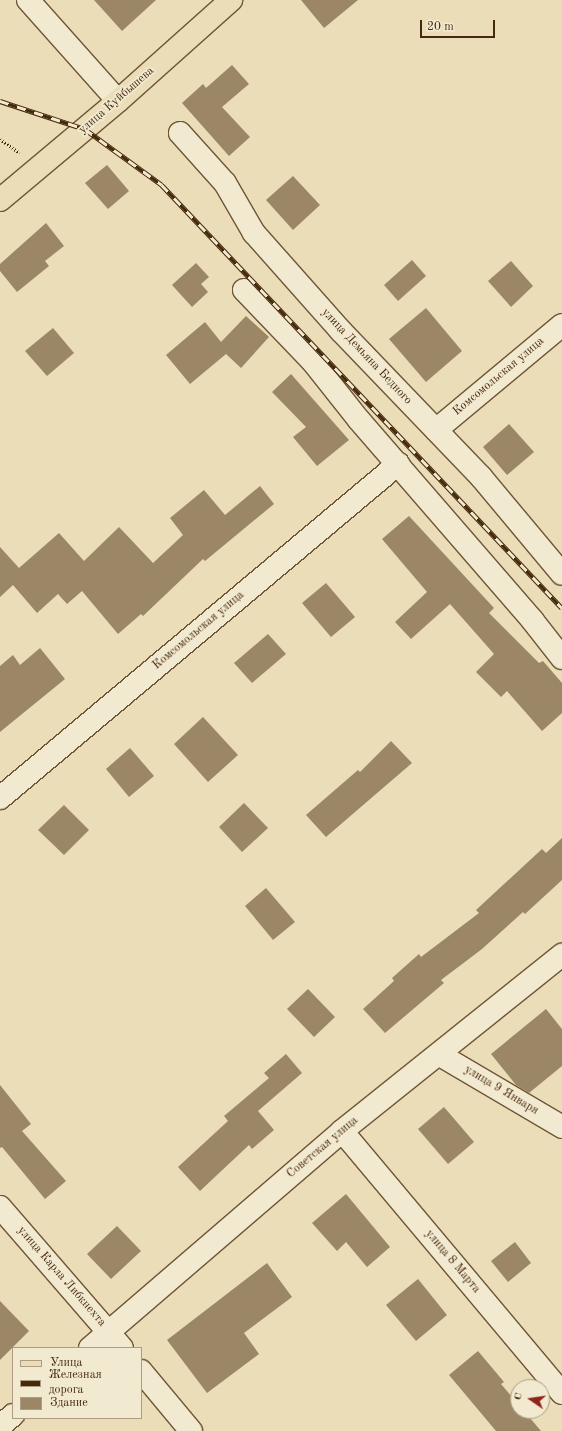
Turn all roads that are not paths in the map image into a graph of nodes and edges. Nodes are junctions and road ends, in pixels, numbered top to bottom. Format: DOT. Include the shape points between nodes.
graph roads {
  1 [pos="28,0"];
  2 [pos="231,0"];
  3 [pos="118,101"];
  4 [pos="180,133"];
  5 [pos="0,200"];
  6 [pos="244,290"];
  7 [pos="562,325"];
  8 [pos="436,430"];
  9 [pos="398,464"];
  10 [pos="562,574"];
  11 [pos="562,658"];
  12 [pos="0,798"];
  13 [pos="562,955"];
  14 [pos="440,1055"];
  15 [pos="562,1127"];
  16 [pos="342,1131"];
  17 [pos="0,1207"];
  18 [pos="115,1340"];
  19 [pos="93,1347"];
  20 [pos="142,1372"];
  21 [pos="562,1392"];
  22 [pos="12,1416"];
  23 [pos="0,1426"];
  24 [pos="191,1431"];
  1 -- 3 [label="street"];
  2 -- 3 [label="main road, улица Куйбышева"];
  3 -- 5 [label="main road, улица Куйбышева"];
  4 -- 8 [label="street, улица Демьяна Бедного" via="225,183 254,232 341,331"];
  6 -- 9 [label="street" via="313,362"];
  7 -- 8 [label="street, Комсомольская улица"];
  8 -- 10 [label="street, улица Демьяна Бедного" via="481,477"];
  9 -- 11 [label="street"];
  9 -- 12 [label="street, Комсомольская улица"];
  13 -- 14 [label="street, Советская улица"];
  14 -- 15 [label="street, улица 9 Января"];
  14 -- 16 [label="street, Советская улица"];
  16 -- 18 [label="street, Советская улица"];
  16 -- 21 [label="street, улица 8 Марта"];
  17 -- 18 [label="street, улица Карла Либкнехта"];
  18 -- 19 [label="street, Советская улица"];
  20 -- 24 [label="street"];
  22 -- 23 [label="street"];
}
